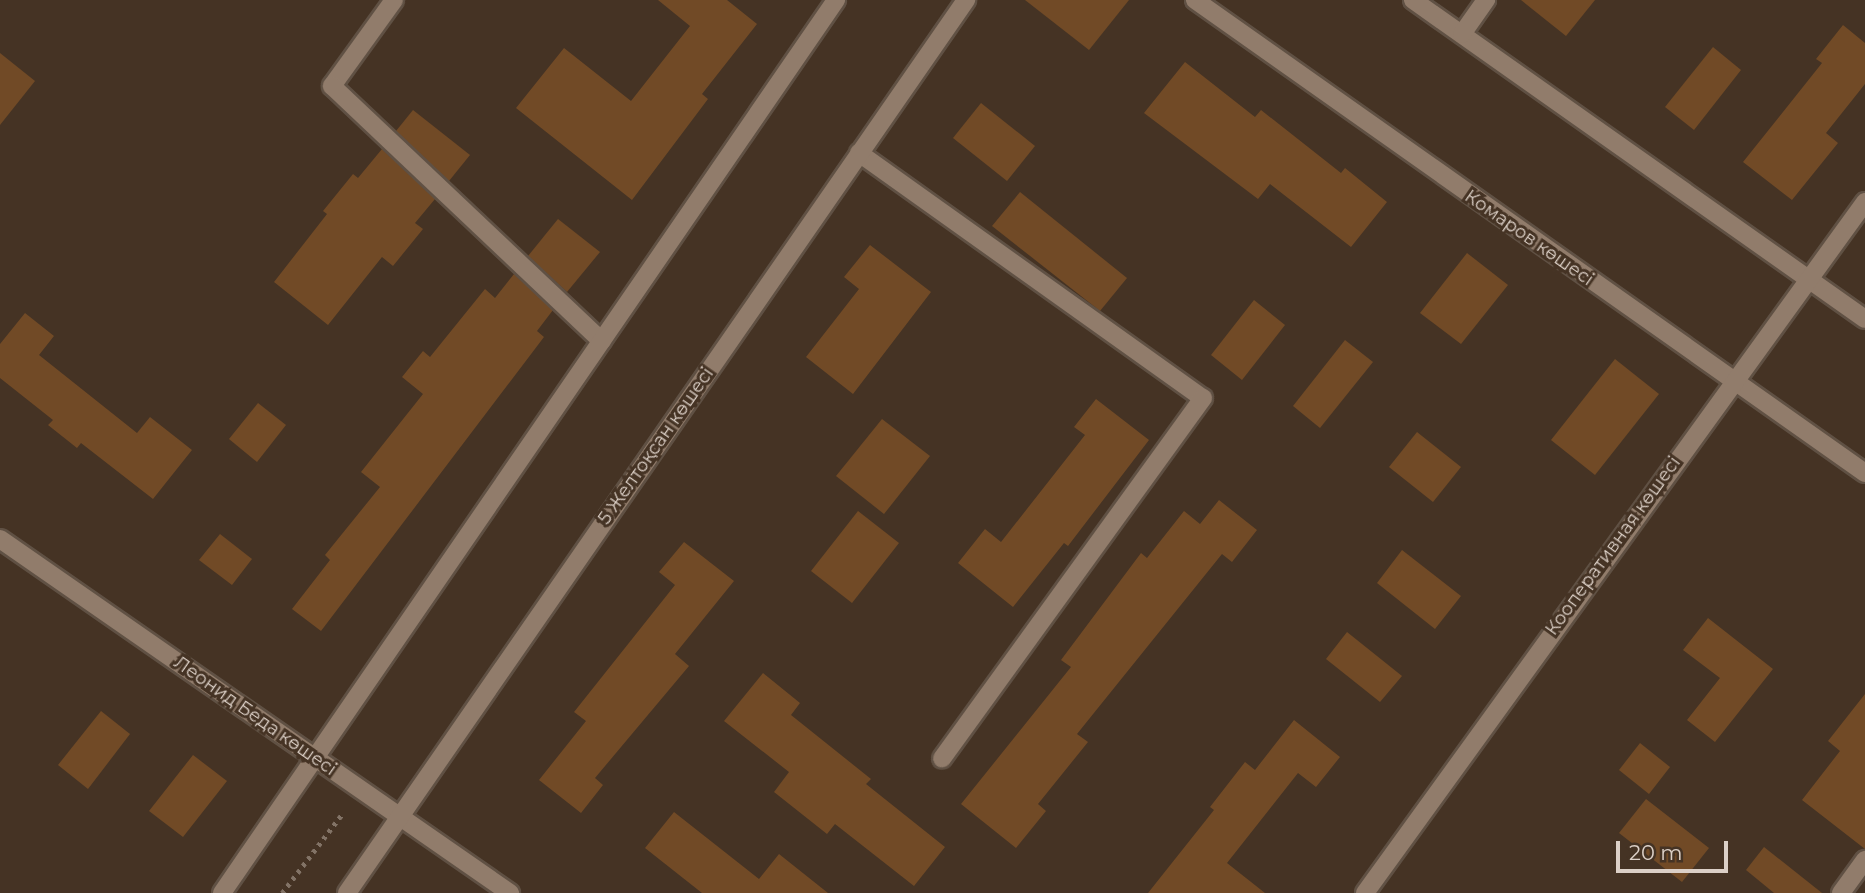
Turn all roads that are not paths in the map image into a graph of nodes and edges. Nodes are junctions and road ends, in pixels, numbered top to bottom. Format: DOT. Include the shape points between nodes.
graph roads {
  1 [pos="394,0"];
  2 [pos="836,0"];
  3 [pos="965,0"];
  4 [pos="1195,0"];
  5 [pos="1413,0"];
  6 [pos="1486,0"];
  7 [pos="1462,34"];
  8 [pos="859,153"];
  9 [pos="1865,202"];
  10 [pos="1808,277"];
  11 [pos="1865,318"];
  12 [pos="602,341"];
  13 [pos="1731,382"];
  14 [pos="1865,473"];
  15 [pos="0,539"];
  16 [pos="315,758"];
  17 [pos="942,759"];
  18 [pos="399,817"];
  19 [pos="1865,860"];
  20 [pos="222,893"];
  21 [pos="347,893"];
  22 [pos="510,893"];
  23 [pos="1365,893"];
  24 [pos="1841,893"];
  1 -- 12 [label="street" via="332,86"];
  2 -- 12 [label="street"];
  3 -- 8 [label="street, 5 Желтоқсан көшесі"];
  4 -- 13 [label="street, Комаров көшесі"];
  5 -- 7 [label="street"];
  6 -- 7 [label="street"];
  7 -- 10 [label="street"];
  8 -- 17 [label="street" via="1203,398"];
  8 -- 18 [label="street, 5 Желтоқсан көшесі"];
  9 -- 10 [label="street, Кооперативная көшесі"];
  10 -- 11 [label="street"];
  10 -- 13 [label="street, Кооперативная көшесі"];
  12 -- 16 [label="street"];
  13 -- 14 [label="street, Комаров көшесі"];
  13 -- 23 [label="street, Кооперативная көшесі"];
  15 -- 16 [label="street, Леонид Беда көшесі"];
  16 -- 18 [label="street, Леонид Беда көшесі"];
  16 -- 20 [label="street"];
  18 -- 21 [label="street, 5 Желтоқсан көшесі"];
  18 -- 22 [label="street, Леонид Беда көшесі"];
  19 -- 24 [label="street"];
}
